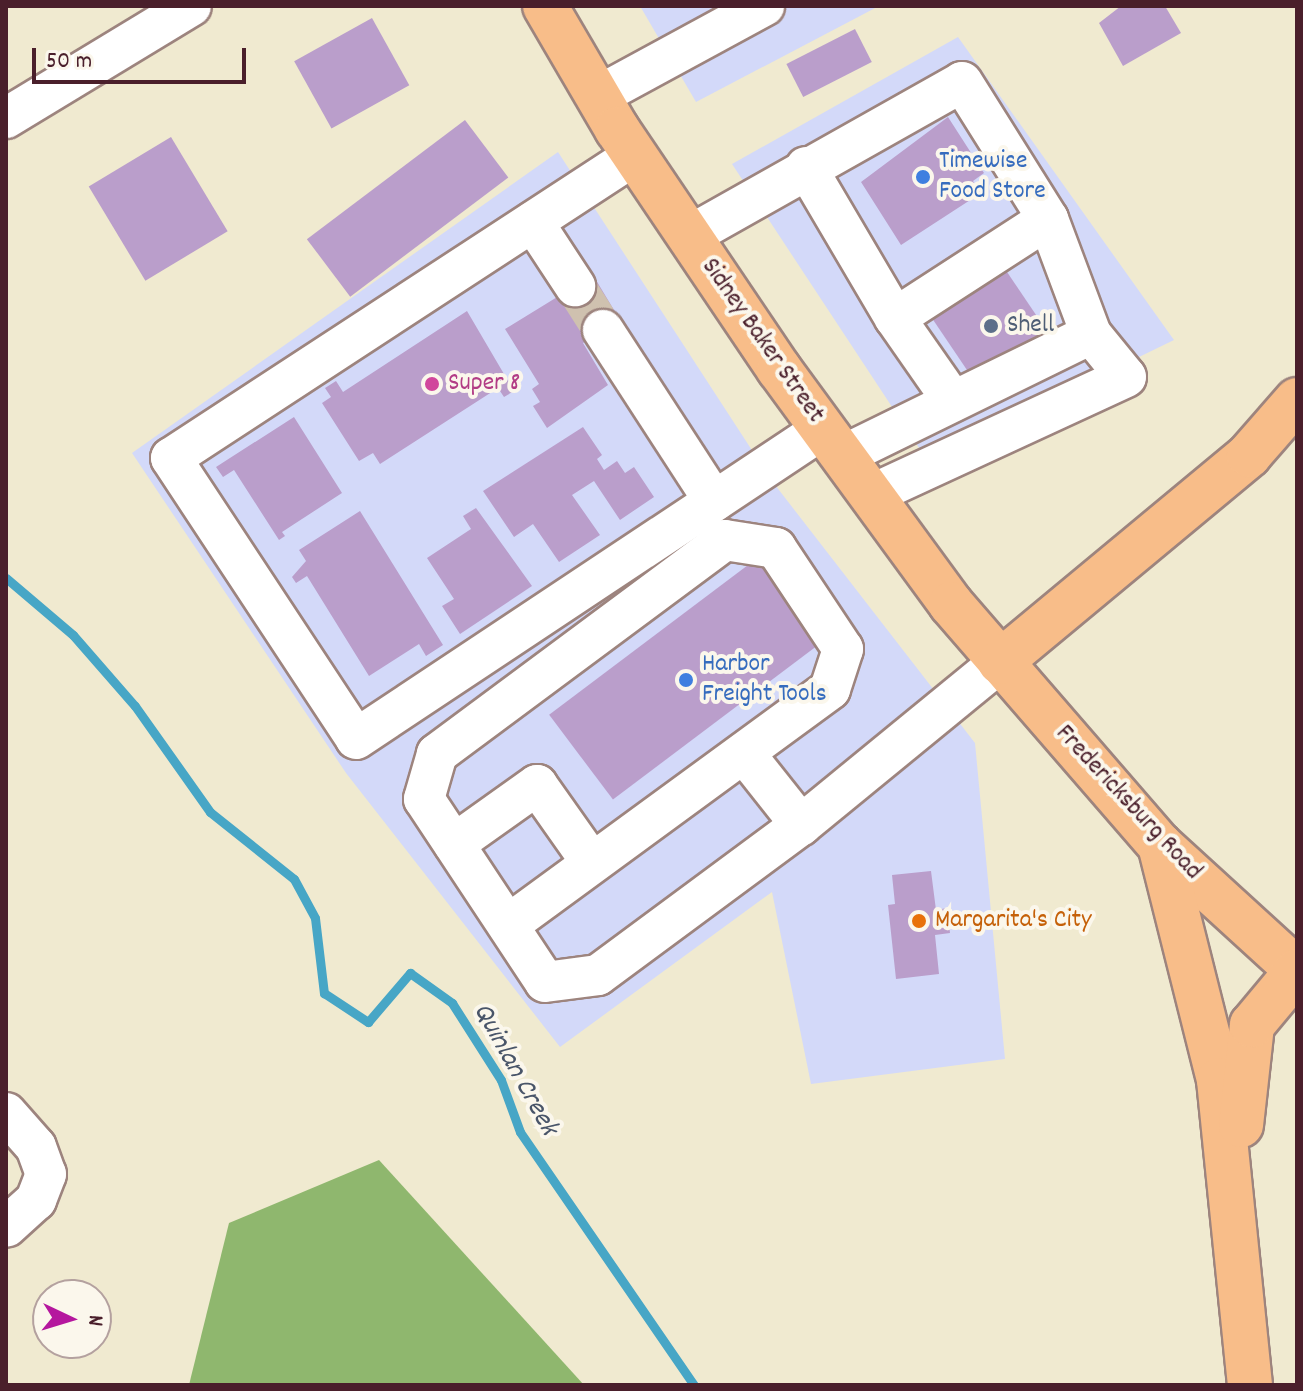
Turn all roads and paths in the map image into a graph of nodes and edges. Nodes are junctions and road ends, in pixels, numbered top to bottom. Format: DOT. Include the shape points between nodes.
graph roads {
  1 [pos="191,6"];
  2 [pos="764,6"];
  3 [pos="547,7"];
  4 [pos="598,96"];
  5 [pos="6,118"];
  6 [pos="635,155"];
  7 [pos="806,167"];
  8 [pos="1048,219"];
  9 [pos="533,222"];
  10 [pos="689,236"];
  11 [pos="575,286"];
  12 [pos="895,318"];
  13 [pos="603,330"];
  14 [pos="1091,334"];
  15 [pos="1297,400"];
  16 [pos="953,401"];
  17 [pos="832,442"];
  18 [pos="871,495"];
  19 [pos="714,501"];
  20 [pos="1000,662"];
  21 [pos="744,753"];
  22 [pos="801,825"];
  23 [pos="454,844"];
  24 [pos="1160,845"];
  25 [pos="592,863"];
  26 [pos="508,925"];
  27 [pos="1297,971"];
  28 [pos="6,1113"];
  29 [pos="1233,1191"];
  30 [pos="6,1227"];
  31 [pos="1250,1385"];
  1 -- 5 [label="street"];
  2 -- 4 [label="street"];
  3 -- 4 [label="main road, Sidney Baker Street"];
  4 -- 6 [label="main road, Sidney Baker Street"];
  6 -- 9 [label="street"];
  6 -- 10 [label="main road, Sidney Baker Street"];
  7 -- 8 [label="street" via="962,82"];
  7 -- 10 [label="street"];
  7 -- 12 [label="street"];
  8 -- 12 [label="street"];
  8 -- 14 [label="street"];
  9 -- 11 [label="street"];
  9 -- 19 [label="street" via="171,458 356,739"];
  10 -- 17 [label="main road, Sidney Baker Street"];
  12 -- 16 [label="street"];
  13 -- 19 [label="street"];
  14 -- 16 [label="street"];
  14 -- 18 [label="street" via="1126,377"];
  15 -- 20 [label="main road" via="1249,455"];
  16 -- 17 [label="street"];
  17 -- 18 [label="main road, Sidney Baker Street"];
  17 -- 19 [label="street"];
  18 -- 20 [label="main road, Sidney Baker Street"];
  20 -- 22 [label="street"];
  20 -- 24 [label="main road, Fredericksburg Road"];
  21 -- 22 [label="street"];
  21 -- 23 [label="street" via="830,689 843,649 776,548 725,540 437,754 424,799"];
  21 -- 25 [label="street"];
  22 -- 26 [label="street" via="598,975 545,982"];
  23 -- 25 [label="street" via="537,785"];
  23 -- 26 [label="street"];
  24 -- 27 [label="main road, Fredericksburg Road"];
  24 -- 29 [label="main road" via="1219,1080"];
  25 -- 26 [label="street"];
  27 -- 29 [label="main road" via="1252,1025"];
  28 -- 30 [label="street" via="36,1147 46,1174 36,1200"];
  29 -- 31 [label="main road"];
}
